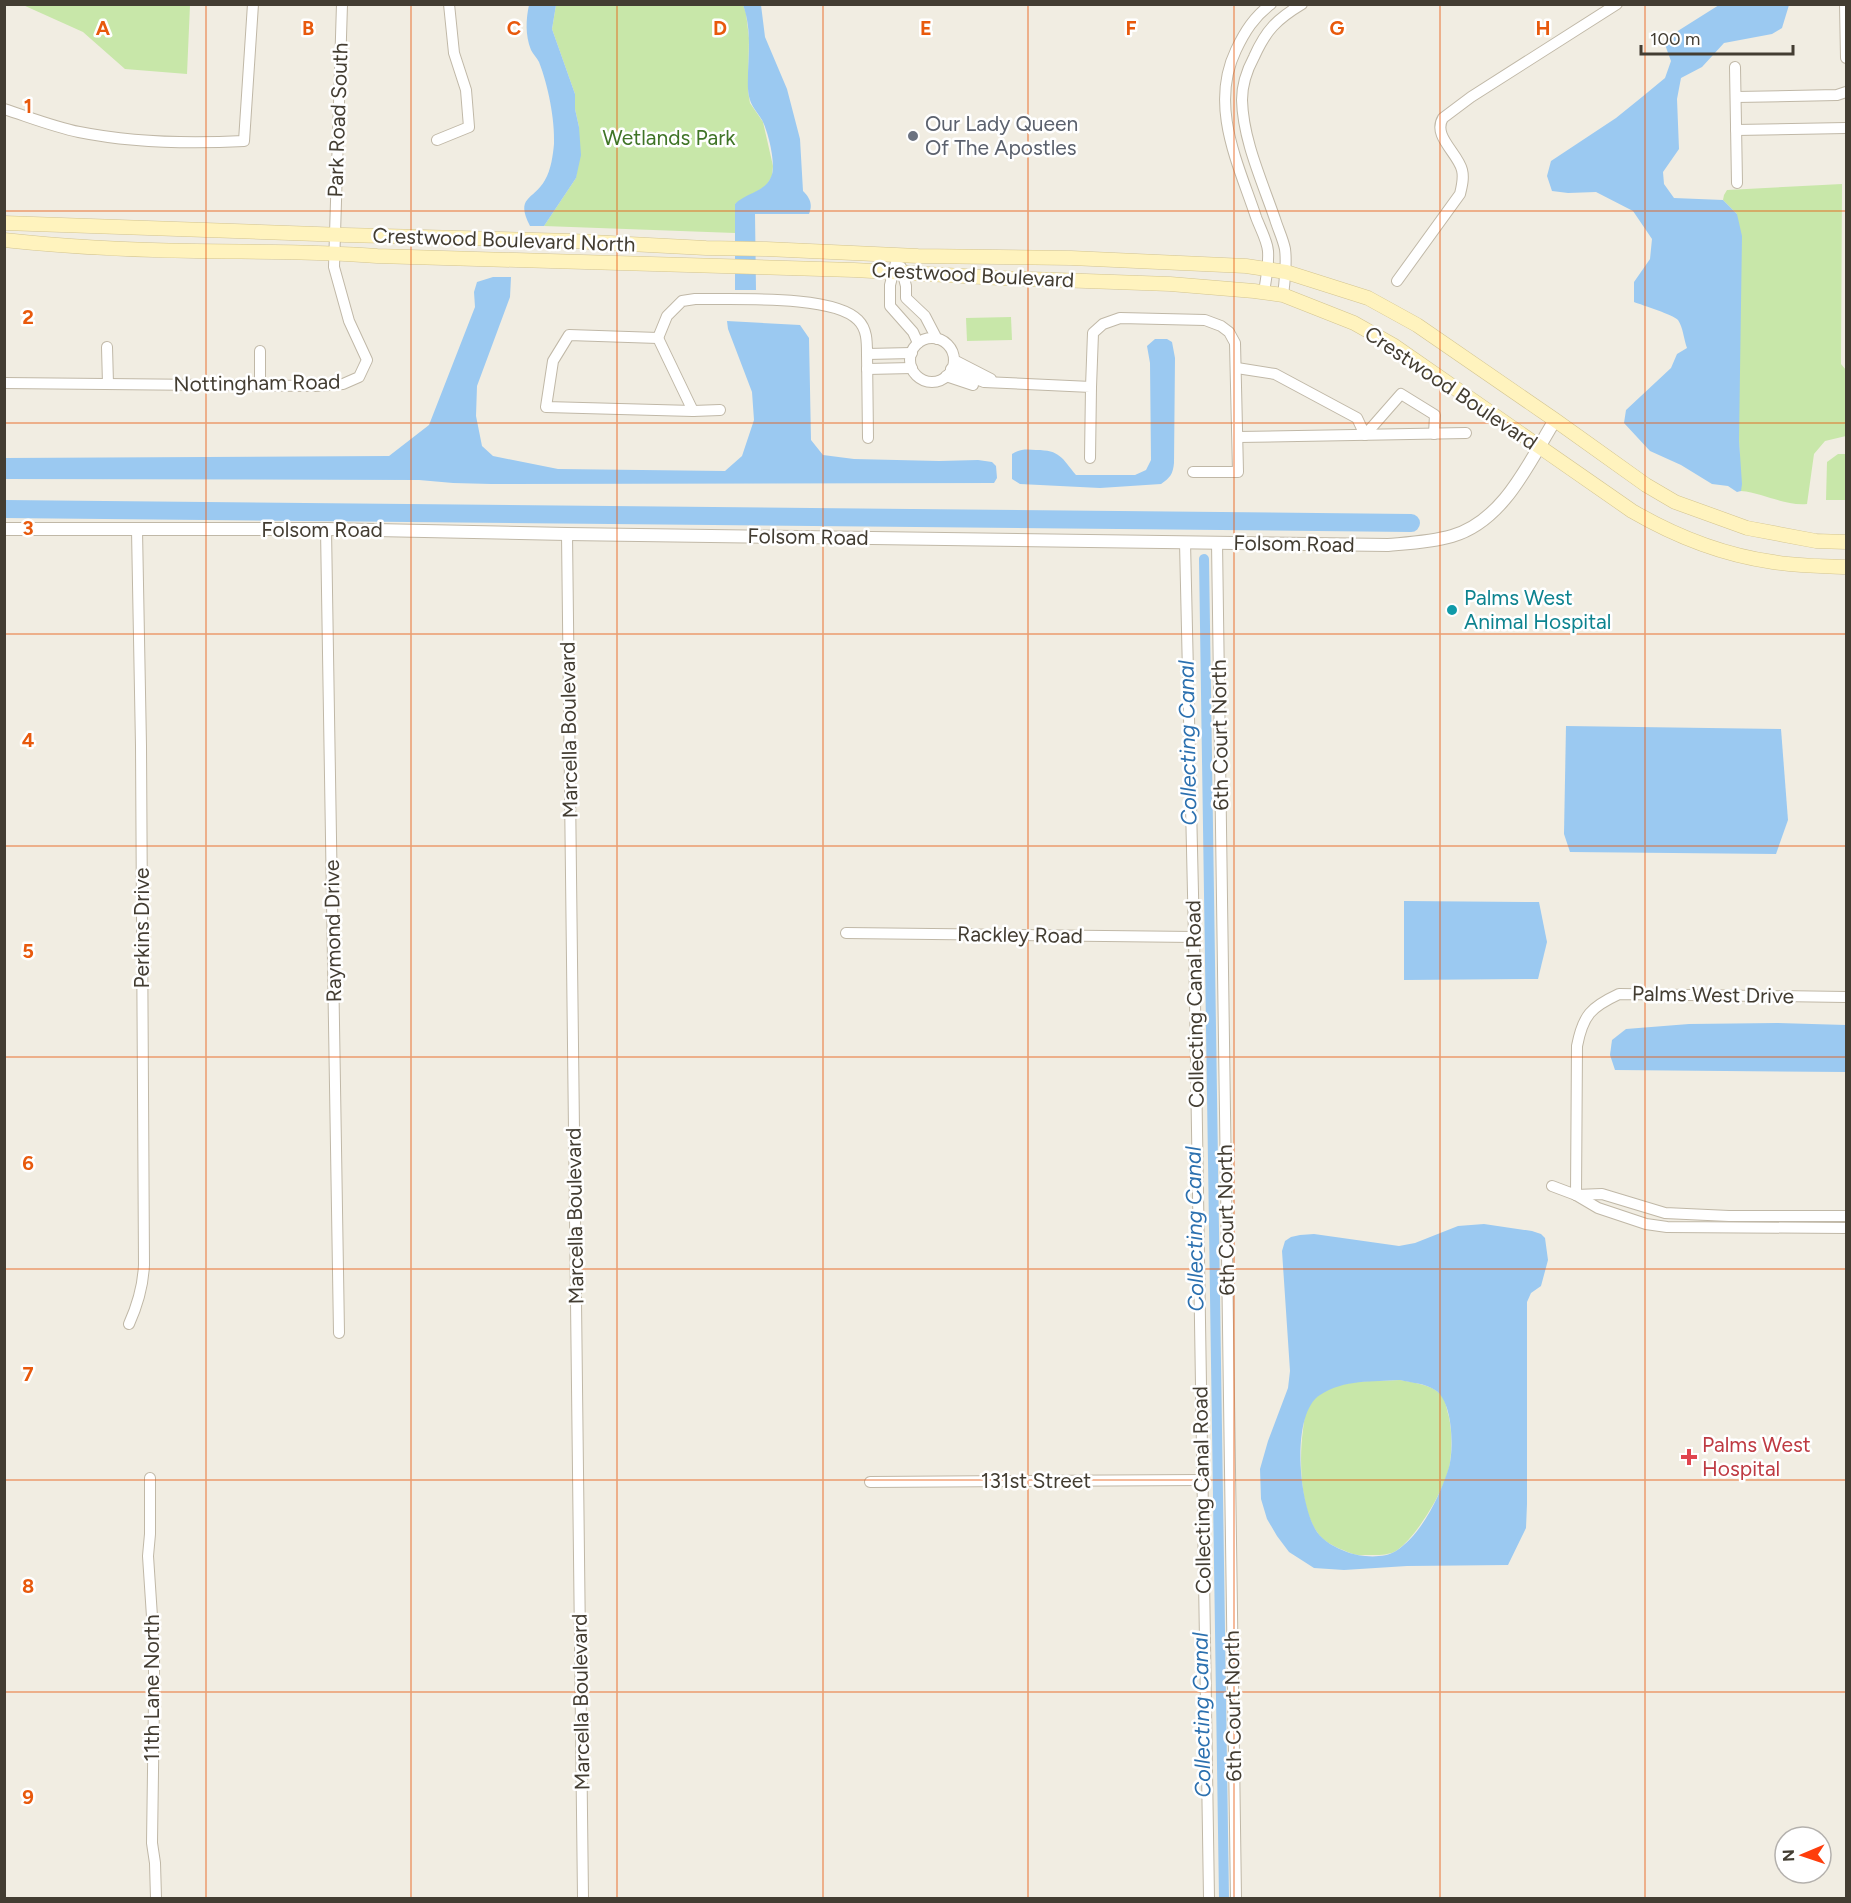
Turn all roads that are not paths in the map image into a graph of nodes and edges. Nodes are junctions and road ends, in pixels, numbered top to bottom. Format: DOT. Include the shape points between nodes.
graph roads {
  1 [pos="253,4"];
  2 [pos="342,4"];
  3 [pos="449,4"];
  4 [pos="1272,4"];
  5 [pos="1302,4"];
  6 [pos="1617,4"];
  7 [pos="1845,4"];
  8 [pos="1846,58"];
  9 [pos="1735,67"];
  10 [pos="1846,92"];
  11 [pos="1736,97"];
  12 [pos="4,109"];
  13 [pos="1846,128"];
  14 [pos="1736,130"];
  15 [pos="437,140"];
  16 [pos="1737,183"];
  17 [pos="4,223"];
  18 [pos="334,235"];
  19 [pos="4,240"];
  20 [pos="334,253"];
  21 [pos="898,255"];
  22 [pos="1004,257"];
  23 [pos="1267,269"];
  24 [pos="854,270"];
  25 [pos="898,272"];
  26 [pos="1286,272"];
  27 [pos="1396,281"];
  28 [pos="1264,292"];
  29 [pos="1283,295"];
  30 [pos="658,338"];
  31 [pos="938,339"];
  32 [pos="107,347"];
  33 [pos="260,351"];
  34 [pos="913,356"];
  35 [pos="867,362"];
  36 [pos="950,368"];
  37 [pos="1237,368"];
  38 [pos="4,383"];
  39 [pos="108,384"];
  40 [pos="260,385"];
  41 [pos="1091,387"];
  42 [pos="720,410"];
  43 [pos="693,411"];
  44 [pos="1556,420"];
  45 [pos="1466,433"];
  46 [pos="1434,434"];
  47 [pos="1365,435"];
  48 [pos="1238,437"];
  49 [pos="868,438"];
  50 [pos="1538,447"];
  51 [pos="1090,458"];
  52 [pos="1193,472"];
  53 [pos="4,529"];
  54 [pos="326,529"];
  55 [pos="137,530"];
  56 [pos="567,534"];
  57 [pos="1185,542"];
  58 [pos="1217,542"];
  59 [pos="1846,542"];
  60 [pos="1846,567"];
  61 [pos="846,933"];
  62 [pos="1194,937"];
  63 [pos="1846,996"];
  64 [pos="1552,1186"];
  65 [pos="1576,1195"];
  66 [pos="1846,1216"];
  67 [pos="1846,1228"];
  68 [pos="129,1324"];
  69 [pos="339,1333"];
  70 [pos="150,1478"];
  71 [pos="1202,1480"];
  72 [pos="870,1482"];
  73 [pos="156,1899"];
  74 [pos="583,1899"];
  75 [pos="1209,1899"];
  76 [pos="1236,1899"];
  1 -- 12 [label="street" via="244,141 139,141 78,132"];
  2 -- 18 [label="street, Park Road South"];
  3 -- 15 [label="street" via="454,52 466,90 469,128"];
  4 -- 23 [label="street" via="1247,28 1230,63 1223,100 1230,142 1268,250"];
  5 -- 26 [label="street" via="1286,13 1263,38 1247,69 1242,100 1252,151 1285,248"];
  6 -- 27 [label="street" via="1443,118 1441,134 1462,168 1460,194"];
  7 -- 8 [label="street"];
  9 -- 11 [label="street"];
  10 -- 11 [label="street"];
  11 -- 14 [label="street"];
  13 -- 14 [label="street"];
  14 -- 16 [label="street"];
  17 -- 18 [label="main road, Crestwood Boulevard North"];
  18 -- 20 [label="street, Nottingham Road"];
  18 -- 21 [label="main road, Crestwood Boulevard North"];
  19 -- 20 [label="main road, Crestwood Boulevard North" via="62,246"];
  20 -- 24 [label="main road, Crestwood Boulevard North"];
  20 -- 40 [label="street, Nottingham Road" via="334,267 349,321 367,360 359,377 343,384"];
  21 -- 22 [label="main road, Crestwood Boulevard North"];
  21 -- 25 [label="street"];
  22 -- 23 [label="main road, Crestwood Boulevard"];
  23 -- 26 [label="main road, Crestwood Boulevard"];
  23 -- 28 [label="street"];
  24 -- 25 [label="main road, Crestwood Boulevard"];
  25 -- 28 [label="main road, Crestwood Boulevard"];
  25 -- 31 [label="street" via="906,286 906,298 925,316"];
  25 -- 34 [label="street" via="890,285 890,306 913,332"];
  26 -- 29 [label="street"];
  26 -- 44 [label="main road, Crestwood Boulevard" via="1368,297"];
  28 -- 29 [label="main road, Crestwood Boulevard"];
  29 -- 50 [label="main road, Crestwood Boulevard" via="1354,323 1392,345"];
  30 -- 35 [label="street" via="667,316 682,301 809,301 845,310 859,320 867,334"];
  30 -- 43 [label="street"];
  30 -- 43 [label="street" via="569,335 554,361 546,407"];
  31 -- 34 [label="street" via="924,339"];
  31 -- 36 [label="street" via="949,346"];
  32 -- 39 [label="street"];
  33 -- 40 [label="street"];
  34 -- 35 [label="street"];
  34 -- 36 [label="street" via="921,378 926,381 940,380"];
  35 -- 49 [label="street"];
  36 -- 41 [label="street" via="984,382"];
  37 -- 41 [label="street" via="1235,343 1221,326 1205,320 1120,318 1103,324 1093,333"];
  37 -- 47 [label="street" via="1275,374 1357,418"];
  37 -- 48 [label="street"];
  38 -- 39 [label="street, Nottingham Road"];
  39 -- 40 [label="street, Nottingham Road"];
  41 -- 51 [label="street"];
  42 -- 43 [label="street"];
  44 -- 50 [label="street, Folsom Road"];
  44 -- 59 [label="main road, Crestwood Boulevard" via="1675,502 1747,528 1816,541"];
  45 -- 46 [label="street"];
  46 -- 47 [label="street"];
  46 -- 47 [label="street" via="1435,416 1401,394"];
  47 -- 48 [label="street"];
  48 -- 52 [label="street" via="1238,472"];
  50 -- 58 [label="street, Folsom Road" via="1499,506 1478,524 1455,535 1388,545"];
  50 -- 60 [label="main road, Crestwood Boulevard" via="1660,528 1733,554 1773,562"];
  53 -- 55 [label="street, Folsom Road"];
  54 -- 55 [label="street, Folsom Road"];
  54 -- 56 [label="street, Folsom Road"];
  54 -- 69 [label="street, Raymond Drive"];
  55 -- 68 [label="street, Perkins Drive" via="144,1265 138,1304"];
  56 -- 57 [label="street, Folsom Road"];
  56 -- 74 [label="street, Marcella Boulevard"];
  57 -- 58 [label="street, Folsom Road"];
  57 -- 62 [label="street, Collecting Canal Road"];
  58 -- 76 [label="street, 6th Court North"];
  61 -- 62 [label="street, Rackley Road"];
  62 -- 71 [label="street, Collecting Canal Road"];
  63 -- 65 [label="street, Palms West Drive" via="1619,994 1601,1002 1588,1013 1577,1046"];
  64 -- 65 [label="street"];
  65 -- 66 [label="street" via="1602,1194 1665,1213"];
  65 -- 67 [label="street" via="1598,1208 1667,1227"];
  70 -- 73 [label="street, 11th Lane North" via="152,1843"];
  71 -- 72 [label="street, 131st Street"];
  71 -- 75 [label="street, Collecting Canal Road"];
}
